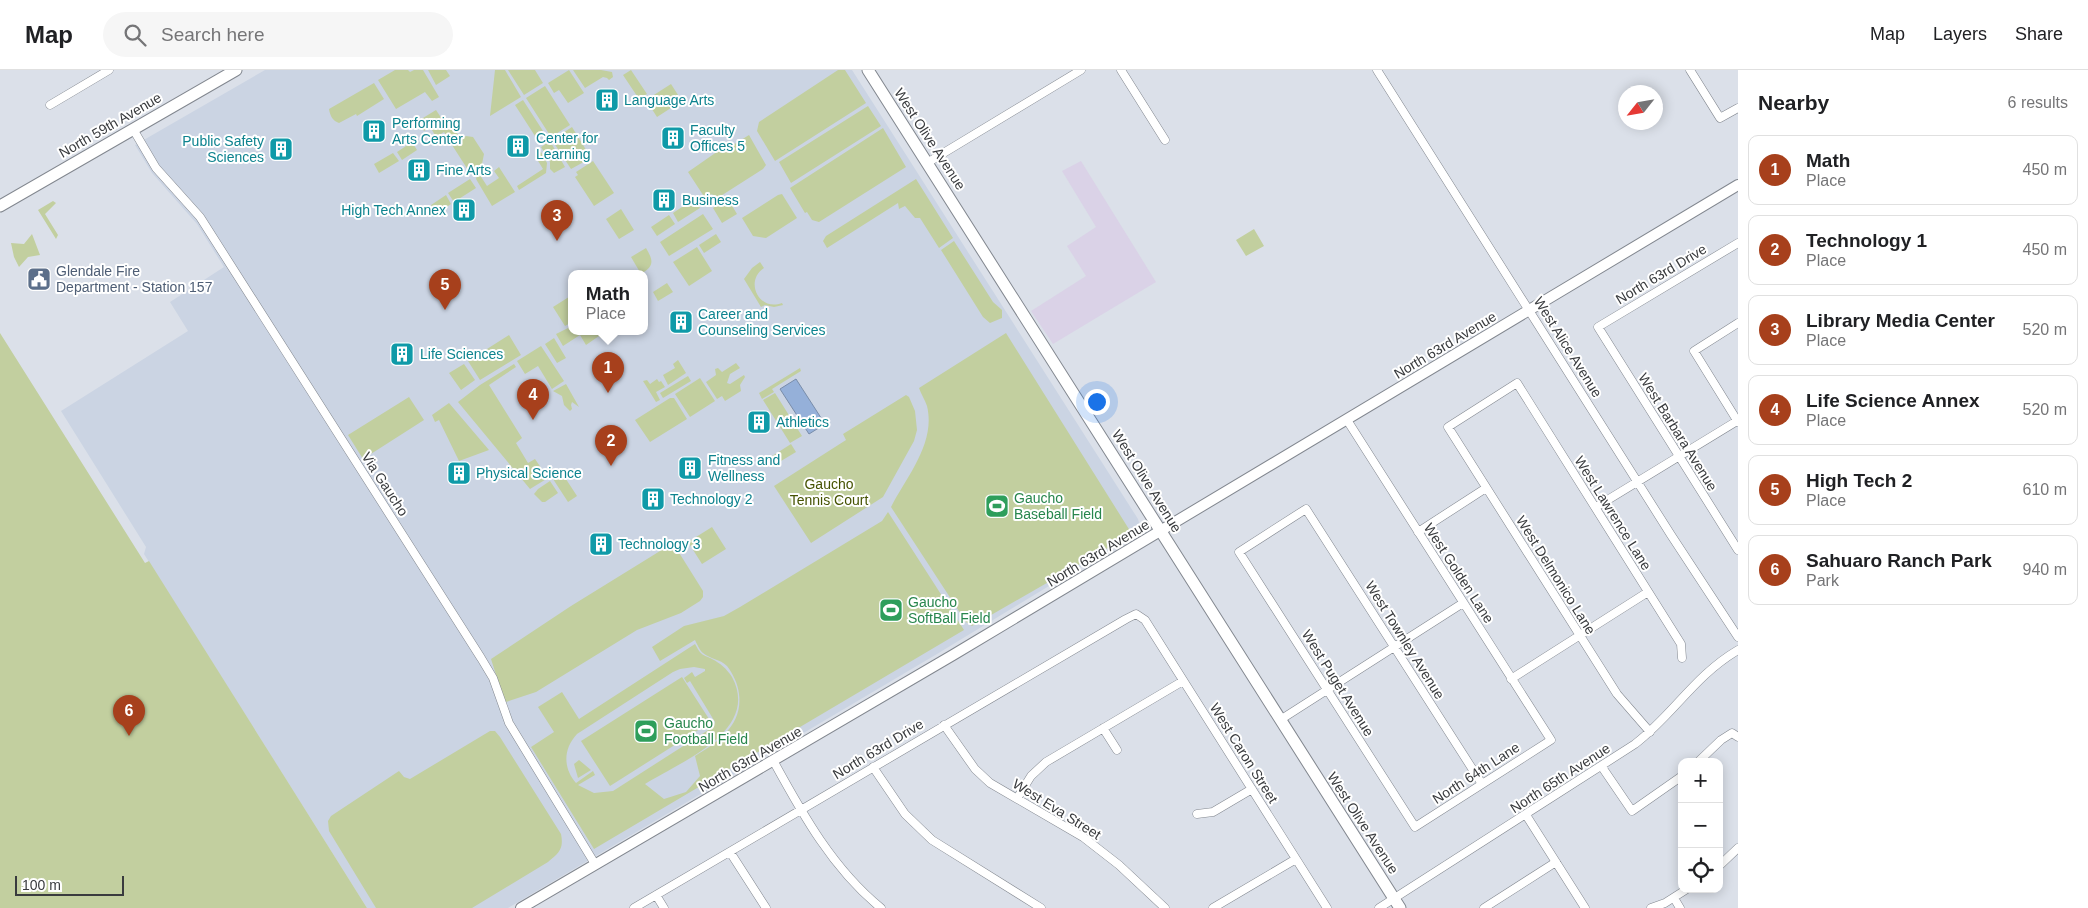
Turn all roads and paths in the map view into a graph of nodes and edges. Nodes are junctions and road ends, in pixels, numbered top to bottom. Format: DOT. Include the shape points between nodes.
graph roads {
  1 [pos="109,70"];
  2 [pos="236,70"];
  3 [pos="868,70"];
  4 [pos="1082,70"];
  5 [pos="1121,70"];
  6 [pos="1377,70"];
  7 [pos="1690,70"];
  8 [pos="50,105"];
  9 [pos="1738,108"];
  10 [pos="133,129"];
  11 [pos="1165,140"];
  12 [pos="927,163"];
  13 [pos="1738,185"];
  14 [pos="0,206"];
  15 [pos="1738,243"];
  16 [pos="1530,310"];
  17 [pos="1738,324"];
  18 [pos="1598,327"];
  19 [pos="1517,383"];
  20 [pos="1347,420"];
  21 [pos="1737,421"];
  22 [pos="1679,456"];
  23 [pos="1637,481"];
  24 [pos="1486,488"];
  25 [pos="1596,507"];
  26 [pos="1306,509"];
  27 [pos="1161,532"];
  28 [pos="1418,532"];
  29 [pos="1738,550"];
  30 [pos="1648,592"];
  31 [pos="1463,603"];
  32 [pos="1136,614"];
  33 [pos="1580,635"];
  34 [pos="1738,637"];
  35 [pos="1394,647"];
  36 [pos="1738,650"];
  37 [pos="1682,658"];
  38 [pos="1511,678"];
  39 [pos="1183,680"];
  40 [pos="1328,690"];
  41 [pos="1280,720"];
  42 [pos="944,725"];
  43 [pos="1103,728"];
  44 [pos="1650,732"];
  45 [pos="1735,735"];
  46 [pos="1551,740"];
  47 [pos="1117,750"];
  48 [pos="1702,758"];
  49 [pos="774,762"];
  50 [pos="873,767"];
  51 [pos="1602,767"];
  52 [pos="1678,779"];
  53 [pos="1482,784"];
  54 [pos="1252,789"];
  55 [pos="1018,797"];
  56 [pos="801,810"];
  57 [pos="1197,814"];
  58 [pos="1526,815"];
  59 [pos="1415,828"];
  60 [pos="1738,848"];
  61 [pos="730,852"];
  62 [pos="1296,859"];
  63 [pos="1556,862"];
  64 [pos="1723,862"];
  65 [pos="596,864"];
  66 [pos="1681,893"];
  67 [pos="656,895"];
  68 [pos="1674,898"];
  69 [pos="1397,904"];
  70 [pos="521,908"];
  71 [pos="634,908"];
  72 [pos="664,908"];
  73 [pos="766,908"];
  74 [pos="881,908"];
  75 [pos="1041,908"];
  76 [pos="1165,908"];
  77 [pos="1213,908"];
  78 [pos="1327,908"];
  79 [pos="1379,908"];
  80 [pos="1484,908"];
  81 [pos="1585,908"];
  82 [pos="1651,908"];
  83 [pos="1680,908"];
  1 -- 8 [label="street"];
  2 -- 10 [label="main road, North 59th Avenue"];
  3 -- 12 [label="main road, West Olive Avenue"];
  4 -- 12 [label="street"];
  5 -- 11 [label="street"];
  6 -- 16 [label="street, West Alice Avenue"];
  7 -- 9 [label="street" via="1720,118"];
  10 -- 14 [label="main road, North 59th Avenue"];
  10 -- 65 [label="street, Via Gaucho" via="156,168 200,217 481,658 493,678 510,723"];
  12 -- 27 [label="main road, West Olive Avenue"];
  13 -- 16 [label="street, North 63rd Avenue"];
  15 -- 18 [label="street, North 63rd Drive"];
  16 -- 20 [label="street, North 63rd Avenue"];
  16 -- 23 [label="street, West Alice Avenue"];
  17 -- 21 [label="street" via="1694,351"];
  18 -- 22 [label="street, West Barbara Avenue"];
  19 -- 24 [label="street, West Delmonico Lane" via="1448,428"];
  19 -- 25 [label="street, West Lawrence Lane"];
  20 -- 27 [label="street, North 63rd Avenue"];
  20 -- 28 [label="street, West Golden Lane"];
  21 -- 22 [label="street"];
  22 -- 23 [label="street"];
  22 -- 29 [label="street, West Barbara Avenue"];
  23 -- 25 [label="street"];
  23 -- 34 [label="street, West Alice Avenue"];
  24 -- 28 [label="street"];
  24 -- 33 [label="street, West Delmonico Lane"];
  25 -- 30 [label="street, West Lawrence Lane"];
  26 -- 35 [label="street, West Townley Avenue"];
  26 -- 40 [label="street, West Puget Avenue" via="1240,552"];
  27 -- 41 [label="main road, West Olive Avenue"];
  27 -- 49 [label="street, North 63rd Avenue"];
  28 -- 31 [label="street, West Golden Lane"];
  30 -- 33 [label="street"];
  30 -- 37 [label="street, West Lawrence Lane" via="1682,644"];
  31 -- 35 [label="street"];
  31 -- 38 [label="street, West Golden Lane"];
  32 -- 39 [label="street, West Caron Street" via="1145,620"];
  32 -- 42 [label="street, North 63rd Drive"];
  33 -- 38 [label="street"];
  33 -- 44 [label="street, West Delmonico Lane" via="1617,694"];
  35 -- 40 [label="street"];
  35 -- 53 [label="street, West Townley Avenue"];
  36 -- 44 [label="street, North 65th Avenue" via="1706,672"];
  38 -- 46 [label="street, West Golden Lane"];
  39 -- 43 [label="street"];
  39 -- 54 [label="street, West Caron Street"];
  40 -- 41 [label="street"];
  40 -- 59 [label="street, West Puget Avenue"];
  41 -- 69 [label="main road, West Olive Avenue"];
  42 -- 50 [label="street, North 63rd Drive"];
  42 -- 55 [label="street, West Eva Street" via="975,769 990,783"];
  43 -- 47 [label="street"];
  43 -- 55 [label="street" via="1046,762 1031,776"];
  44 -- 51 [label="street, North 65th Avenue"];
  45 -- 48 [label="street" via="1722,740"];
  46 -- 53 [label="street, North 64th Lane"];
  49 -- 56 [label="street"];
  49 -- 65 [label="street, North 63rd Avenue"];
  50 -- 56 [label="street, North 63rd Drive"];
  50 -- 75 [label="street" via="905,814 932,840"];
  51 -- 52 [label="street" via="1632,811"];
  51 -- 58 [label="street, North 65th Avenue"];
  53 -- 59 [label="street, North 64th Lane"];
  54 -- 57 [label="street" via="1213,812"];
  54 -- 62 [label="street, West Caron Street"];
  55 -- 76 [label="street, West Eva Street" via="1083,837"];
  56 -- 61 [label="street, North 63rd Drive"];
  56 -- 74 [label="street" via="845,874"];
  58 -- 63 [label="street"];
  58 -- 69 [label="street, North 65th Avenue"];
  60 -- 64 [label="street"];
  61 -- 67 [label="street, North 63rd Drive"];
  61 -- 73 [label="street"];
  62 -- 77 [label="street"];
  62 -- 78 [label="street, West Caron Street"];
  63 -- 80 [label="street"];
  63 -- 81 [label="street"];
  65 -- 70 [label="street, North 63rd Avenue"];
  66 -- 68 [label="street"];
  67 -- 71 [label="street, North 63rd Drive"];
  67 -- 72 [label="street"];
  68 -- 82 [label="street"];
  68 -- 83 [label="street"];
  69 -- 79 [label="street, North 65th Avenue"];
}
